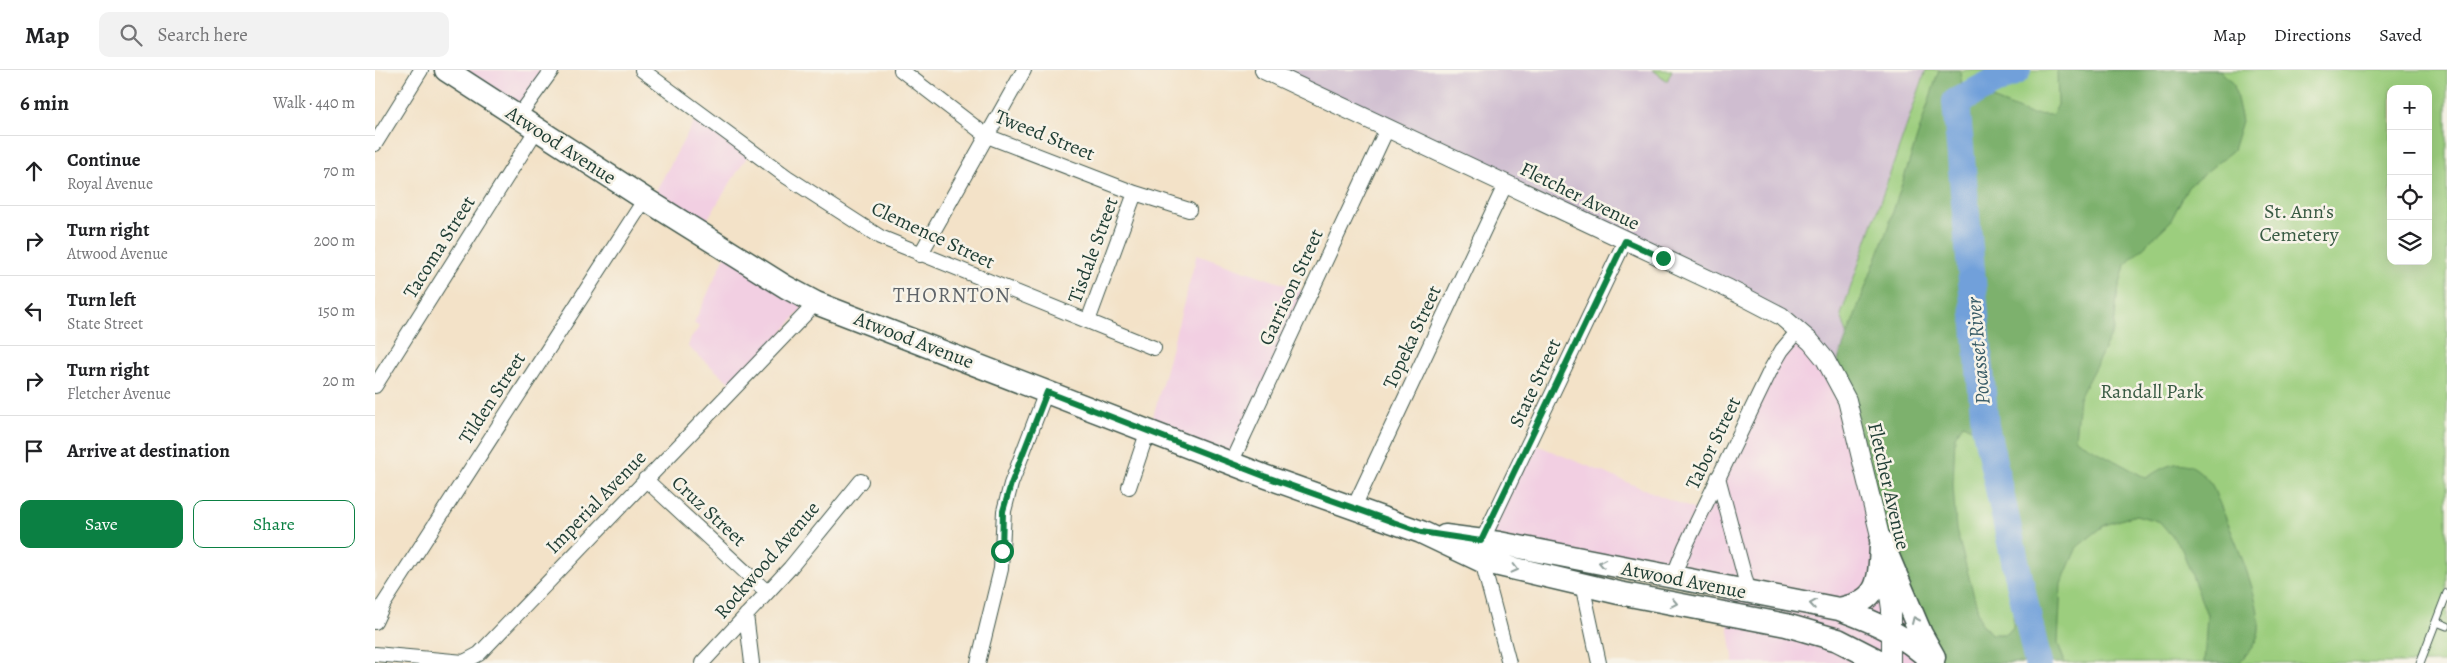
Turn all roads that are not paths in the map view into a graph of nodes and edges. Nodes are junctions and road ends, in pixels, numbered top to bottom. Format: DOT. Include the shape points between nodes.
graph roads {
  1 [pos="421,70"];
  2 [pos="447,70"];
  3 [pos="552,70"];
  4 [pos="642,70"];
  5 [pos="901,70"];
  6 [pos="1024,70"];
  7 [pos="1264,70"];
  8 [pos="528,123"];
  9 [pos="1387,129"];
  10 [pos="987,136"];
  11 [pos="375,144"];
  12 [pos="1506,183"];
  13 [pos="1135,193"];
  14 [pos="645,199"];
  15 [pos="1189,210"];
  16 [pos="1625,241"];
  17 [pos="920,255"];
  18 [pos="816,303"];
  19 [pos="1088,321"];
  20 [pos="1798,332"];
  21 [pos="1154,348"];
  22 [pos="375,386"];
  23 [pos="1047,392"];
  24 [pos="1148,430"];
  25 [pos="1231,463"];
  26 [pos="1718,477"];
  27 [pos="645,479"];
  28 [pos="861,481"];
  29 [pos="1129,487"];
  30 [pos="1354,508"];
  31 [pos="1881,540"];
  32 [pos="1481,551"];
  33 [pos="1673,577"];
  34 [pos="1582,584"];
  35 [pos="767,592"];
  36 [pos="2447,592"];
  37 [pos="1749,593"];
  38 [pos="1839,609"];
  39 [pos="746,615"];
  40 [pos="375,622"];
  41 [pos="2437,622"];
  42 [pos="2447,626"];
  43 [pos="1891,630"];
  44 [pos="375,654"];
  45 [pos="702,663"];
  46 [pos="751,663"];
  47 [pos="978,663"];
  48 [pos="1509,663"];
  49 [pos="1599,663"];
  50 [pos="1883,663"];
  51 [pos="1891,663"];
  52 [pos="1933,663"];
  53 [pos="1938,663"];
  54 [pos="2420,663"];
  1 -- 11 [label="street"];
  2 -- 8 [label="main road, Atwood Avenue"];
  3 -- 8 [label="street, Tacoma Street"];
  4 -- 17 [label="street, Clemence Street" via="787,177 879,237"];
  5 -- 10 [label="street, Tweed Street"];
  6 -- 10 [label="street"];
  7 -- 9 [label="street, Fletcher Avenue"];
  8 -- 14 [label="main road, Atwood Avenue"];
  8 -- 22 [label="street, Tacoma Street"];
  9 -- 12 [label="street, Fletcher Avenue"];
  9 -- 25 [label="street, Garrison Street"];
  10 -- 13 [label="street, Tweed Street"];
  10 -- 17 [label="street"];
  12 -- 16 [label="street, Fletcher Avenue"];
  12 -- 30 [label="street, Topeka Street"];
  13 -- 15 [label="street, Tweed Street"];
  13 -- 19 [label="street, Tisdale Street"];
  14 -- 18 [label="main road, Atwood Avenue"];
  14 -- 40 [label="street, Tilden Street" via="471,466"];
  16 -- 20 [label="street, Fletcher Avenue" via="1781,316"];
  16 -- 32 [label="street, State Street"];
  17 -- 19 [label="street, Clemence Street"];
  18 -- 23 [label="main road, Atwood Avenue"];
  18 -- 27 [label="street, Imperial Avenue"];
  19 -- 21 [label="street, Clemence Street"];
  20 -- 26 [label="street, Tabor Street" via="1772,367"];
  20 -- 31 [label="street, Fletcher Avenue" via="1825,359 1847,400"];
  23 -- 24 [label="main road, Atwood Avenue"];
  23 -- 47 [label="street" via="1003,511 1001,569"];
  24 -- 25 [label="main road, Atwood Avenue"];
  24 -- 29 [label="street"];
  25 -- 30 [label="main road, Atwood Avenue"];
  26 -- 33 [label="street, Tabor Street"];
  26 -- 37 [label="street"];
  27 -- 35 [label="street, Cruz Street"];
  27 -- 44 [label="street, Imperial Avenue" via="471,660"];
  28 -- 35 [label="street, Rockwood Avenue"];
  30 -- 32 [label="main road, Atwood Avenue"];
  31 -- 38 [label="main road" via="1877,587 1868,599"];
  31 -- 43 [label="street, Fletcher Avenue"];
  53 -- 31 [label="main road, one-way" via="1921,634"];
  33 -- 32 [label="main road, Atwood Avenue, one-way"];
  32 -- 34 [label="main road, Atwood Avenue, one-way"];
  32 -- 48 [label="street"];
  33 -- 37 [label="main road, Atwood Avenue"];
  34 -- 49 [label="street"];
  34 -- 50 [label="main road, Atwood Avenue, one-way" via="1786,625 1838,640"];
  35 -- 39 [label="street, Rockwood Avenue"];
  36 -- 41 [label="lane"];
  38 -- 37 [label="main road, Atwood Avenue, one-way"];
  38 -- 43 [label="main road, Atwood Avenue"];
  39 -- 45 [label="street, Rockwood Avenue"];
  39 -- 46 [label="street"];
  41 -- 42 [label="lane"];
  41 -- 54 [label="lane"];
  43 -- 51 [label="street, Fletcher Avenue"];
  43 -- 52 [label="main road, Atwood Avenue"];
}
